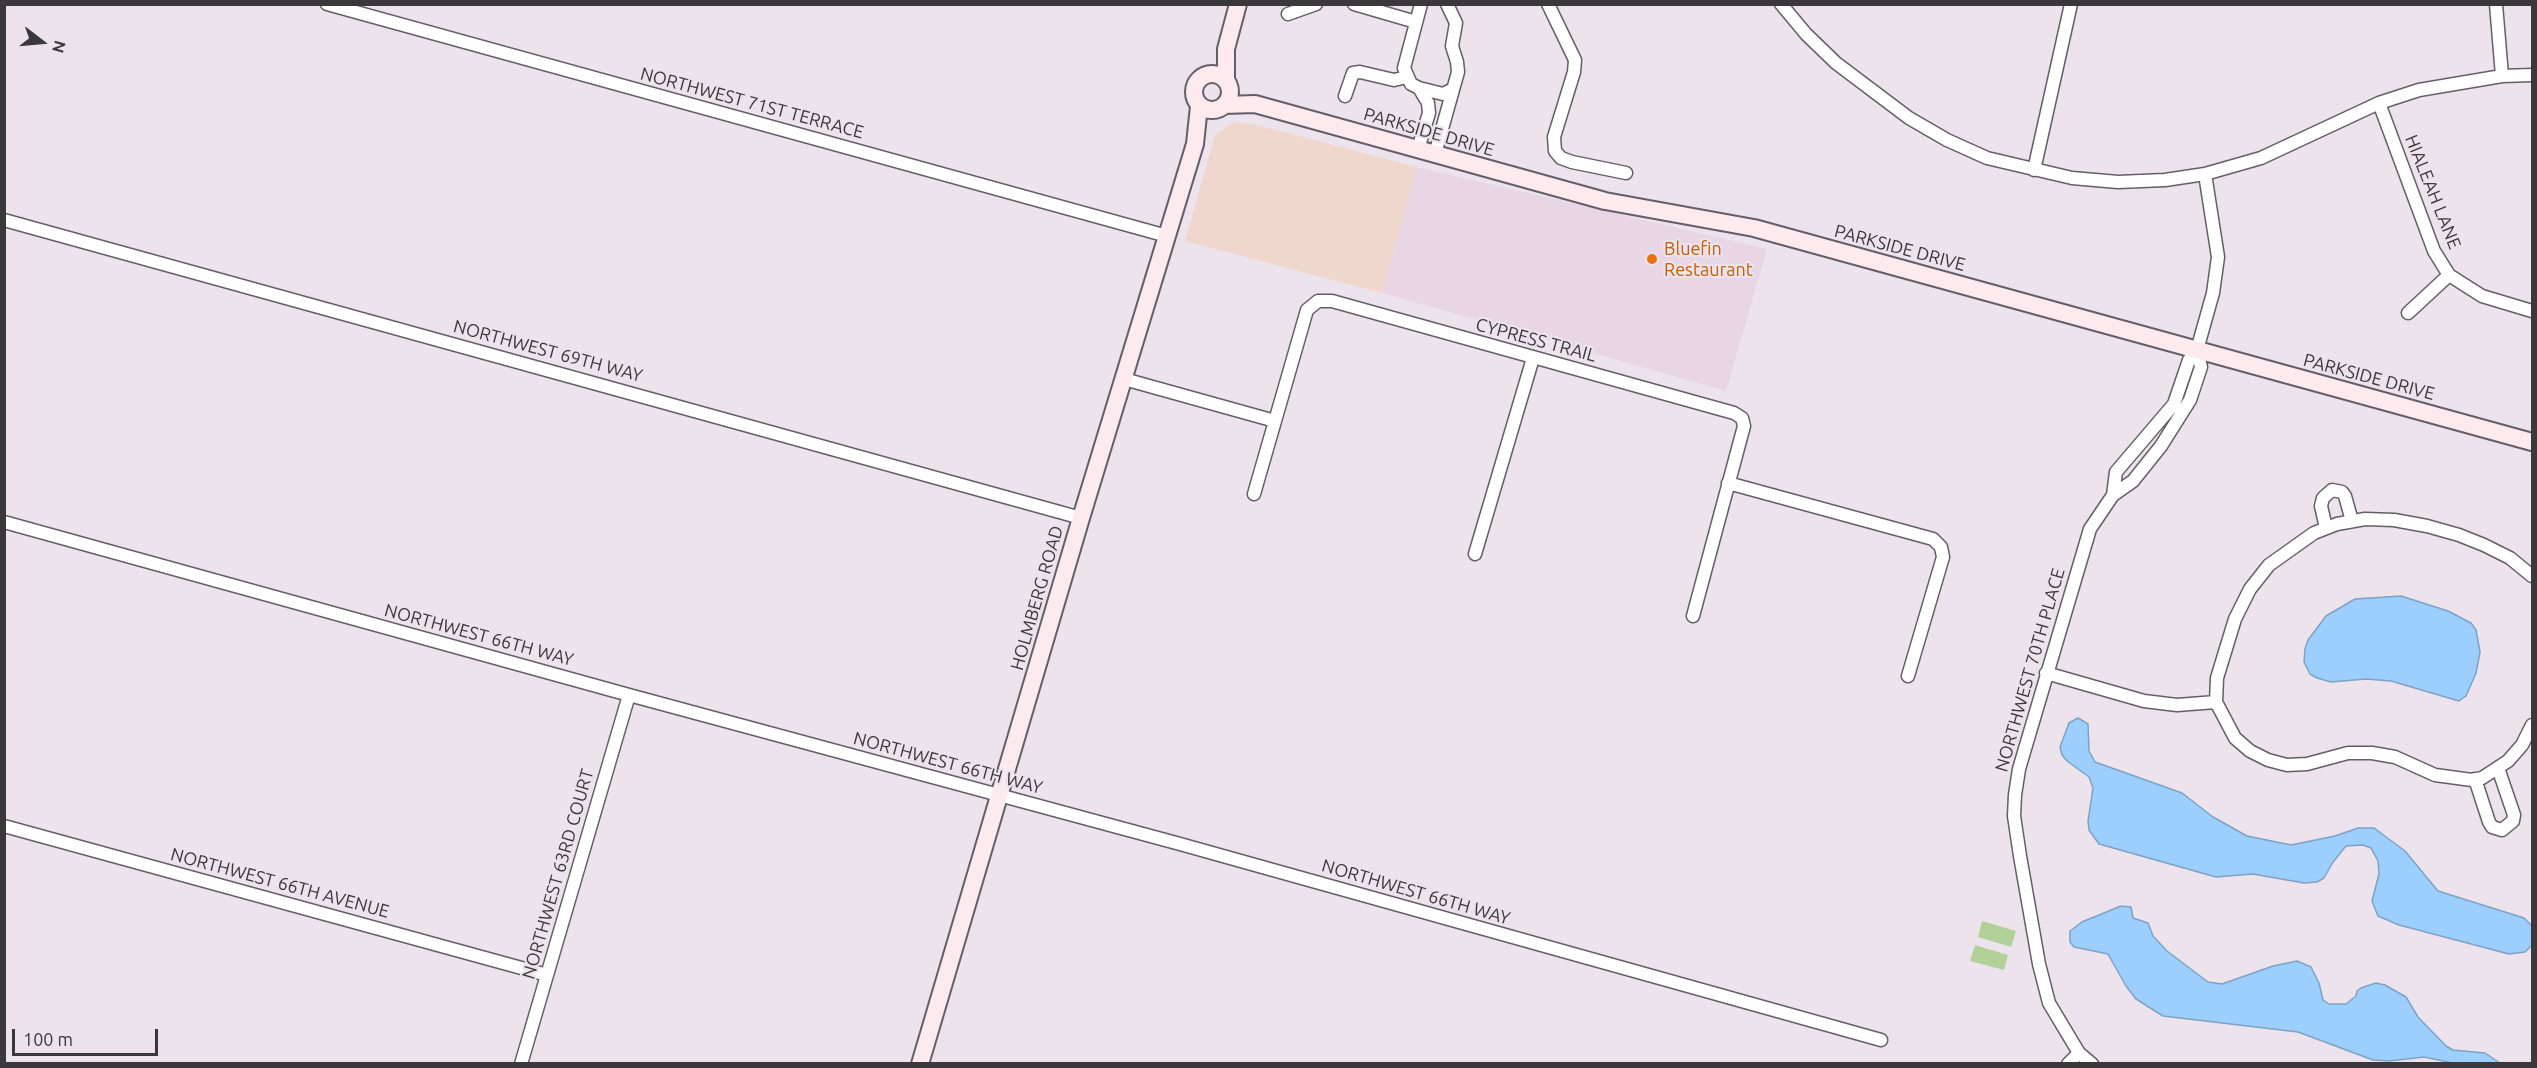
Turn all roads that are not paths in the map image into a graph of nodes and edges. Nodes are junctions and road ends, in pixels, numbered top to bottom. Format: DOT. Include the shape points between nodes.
graph roads {
  1 [pos="327,4"];
  2 [pos="1238,4"];
  3 [pos="1316,4"];
  4 [pos="1354,4"];
  5 [pos="1421,4"];
  6 [pos="1447,4"];
  7 [pos="1548,4"];
  8 [pos="1781,4"];
  9 [pos="2071,4"];
  10 [pos="2496,4"];
  11 [pos="1288,14"];
  12 [pos="1416,22"];
  13 [pos="1226,49"];
  14 [pos="1208,74"];
  15 [pos="2532,75"];
  16 [pos="2502,76"];
  17 [pos="1407,77"];
  18 [pos="1227,82"];
  19 [pos="1419,88"];
  20 [pos="1453,89"];
  21 [pos="1345,96"];
  22 [pos="2379,103"];
  23 [pos="1255,105"];
  24 [pos="1199,106"];
  25 [pos="1222,107"];
  26 [pos="1195,144"];
  27 [pos="1418,149"];
  28 [pos="1436,154"];
  29 [pos="2034,170"];
  30 [pos="1626,173"];
  31 [pos="2205,174"];
  32 [pos="4,220"];
  33 [pos="1167,237"];
  34 [pos="2449,275"];
  35 [pos="2532,311"];
  36 [pos="2408,313"];
  37 [pos="2197,350"];
  38 [pos="1533,358"];
  39 [pos="1124,379"];
  40 [pos="1275,421"];
  41 [pos="2148,437"];
  42 [pos="2532,442"];
  43 [pos="2161,446"];
  44 [pos="2127,461"];
  45 [pos="2140,473"];
  46 [pos="1728,483"];
  47 [pos="1254,494"];
  48 [pos="2113,495"];
  49 [pos="1081,518"];
  50 [pos="2352,521"];
  51 [pos="4,522"];
  52 [pos="2331,526"];
  53 [pos="1475,554"];
  54 [pos="2532,576"];
  55 [pos="1693,616"];
  56 [pos="2046,673"];
  57 [pos="1908,676"];
  58 [pos="629,695"];
  59 [pos="2216,702"];
  60 [pos="2532,725"];
  61 [pos="2498,768"];
  62 [pos="2479,778"];
  63 [pos="999,795"];
  64 [pos="4,826"];
  65 [pos="547,975"];
  66 [pos="1881,1040"];
  67 [pos="2079,1053"];
  68 [pos="521,1064"];
  69 [pos="920,1064"];
  70 [pos="2068,1064"];
  71 [pos="2092,1064"];
  1 -- 33 [label="street, NORTHWEST 71ST TERRACE"];
  2 -- 13 [label="street"];
  3 -- 11 [label="street"];
  4 -- 12 [label="street"];
  5 -- 12 [label="street"];
  6 -- 20 [label="street" via="1456,23 1452,46 1458,72"];
  7 -- 30 [label="street" via="1575,60 1554,137 1555,151 1572,162"];
  8 -- 29 [label="street" via="1836,63 1909,118 1987,158"];
  9 -- 29 [label="street"];
  10 -- 16 [label="street"];
  12 -- 17 [label="street" via="1404,68"];
  13 -- 14 [label="street"];
  13 -- 18 [label="street"];
  14 -- 18 [label="street" via="1218,74"];
  14 -- 24 [label="street" via="1198,80 1193,90"];
  15 -- 16 [label="street"];
  16 -- 22 [label="street" via="2419,90"];
  17 -- 19 [label="street"];
  17 -- 21 [label="street" via="1394,80 1353,73"];
  18 -- 23 [label="street, PARKSIDE DRIVE"];
  18 -- 25 [label="street" via="1230,96"];
  19 -- 20 [label="street" via="1443,94"];
  19 -- 27 [label="street" via="1429,113"];
  20 -- 28 [label="street"];
  22 -- 31 [label="street" via="2261,158"];
  22 -- 34 [label="street, HIALEAH LANE" via="2434,251"];
  23 -- 25 [label="street, PARKSIDE DRIVE"];
  23 -- 27 [label="street, PARKSIDE DRIVE"];
  24 -- 25 [label="street" via="1210,110"];
  24 -- 26 [label="street, HOLMBERG ROAD"];
  25 -- 26 [label="street, HOLMBERG ROAD"];
  26 -- 33 [label="street, HOLMBERG ROAD"];
  27 -- 28 [label="street, PARKSIDE DRIVE"];
  28 -- 37 [label="street, PARKSIDE DRIVE" via="1605,201 1754,228"];
  29 -- 31 [label="street" via="2118,183"];
  31 -- 37 [label="street" via="2218,257 2215,284"];
  32 -- 49 [label="street, NORTHWEST 69TH WAY"];
  33 -- 39 [label="street, HOLMBERG ROAD"];
  34 -- 35 [label="street, HIALEAH LANE" via="2482,297"];
  34 -- 36 [label="street"];
  37 -- 41 [label="street, NORTHWEST 70TH PLACE" via="2189,360 2174,404"];
  37 -- 42 [label="street, PARKSIDE DRIVE"];
  37 -- 43 [label="street, NORTHWEST 70TH PLACE" via="2200,367 2190,400"];
  38 -- 40 [label="street, CYPRESS TRAIL" via="1318,301 1307,310"];
  38 -- 46 [label="street, CYPRESS TRAIL" via="1742,418 1744,426"];
  38 -- 53 [label="street"];
  39 -- 40 [label="street"];
  39 -- 49 [label="street, HOLMBERG ROAD"];
  40 -- 47 [label="street"];
  41 -- 43 [label="street"];
  41 -- 44 [label="street, NORTHWEST 70TH PLACE"];
  43 -- 45 [label="street, NORTHWEST 70TH PLACE"];
  44 -- 45 [label="street"];
  44 -- 48 [label="street, NORTHWEST 70TH PLACE" via="2116,472"];
  45 -- 48 [label="street, NORTHWEST 70TH PLACE"];
  46 -- 55 [label="street"];
  46 -- 57 [label="street" via="1934,539 1943,557"];
  48 -- 56 [label="street, NORTHWEST 70TH PLACE" via="2090,529"];
  49 -- 63 [label="street, HOLMBERG ROAD"];
  50 -- 52 [label="street"];
  50 -- 52 [label="street" via="2345,496 2332,490 2321,506"];
  50 -- 54 [label="street" via="2394,519 2459,535 2510,558"];
  51 -- 58 [label="street, NORTHWEST 66TH WAY"];
  52 -- 59 [label="street" via="2314,533 2269,565 2250,589 2235,619 2217,678"];
  56 -- 59 [label="street" via="2144,701 2177,705"];
  56 -- 67 [label="street, NORTHWEST 70TH PLACE" via="2019,769 2014,816 2049,1003"];
  58 -- 63 [label="street, NORTHWEST 66TH WAY"];
  58 -- 65 [label="street, NORTHWEST 63RD COURT"];
  59 -- 62 [label="street" via="2235,738 2268,760 2287,765 2307,764 2348,753 2372,753 2395,757 2434,775"];
  60 -- 61 [label="street" via="2522,745"];
  61 -- 62 [label="street"];
  61 -- 62 [label="street" via="2514,816 2502,830 2489,822"];
  63 -- 66 [label="street, NORTHWEST 66TH WAY"];
  63 -- 69 [label="street, HOLMBERG ROAD"];
  64 -- 65 [label="street, NORTHWEST 66TH AVENUE"];
  65 -- 68 [label="street, NORTHWEST 63RD COURT"];
  67 -- 70 [label="street"];
  67 -- 71 [label="street, NORTHWEST 70TH PLACE"];
}
